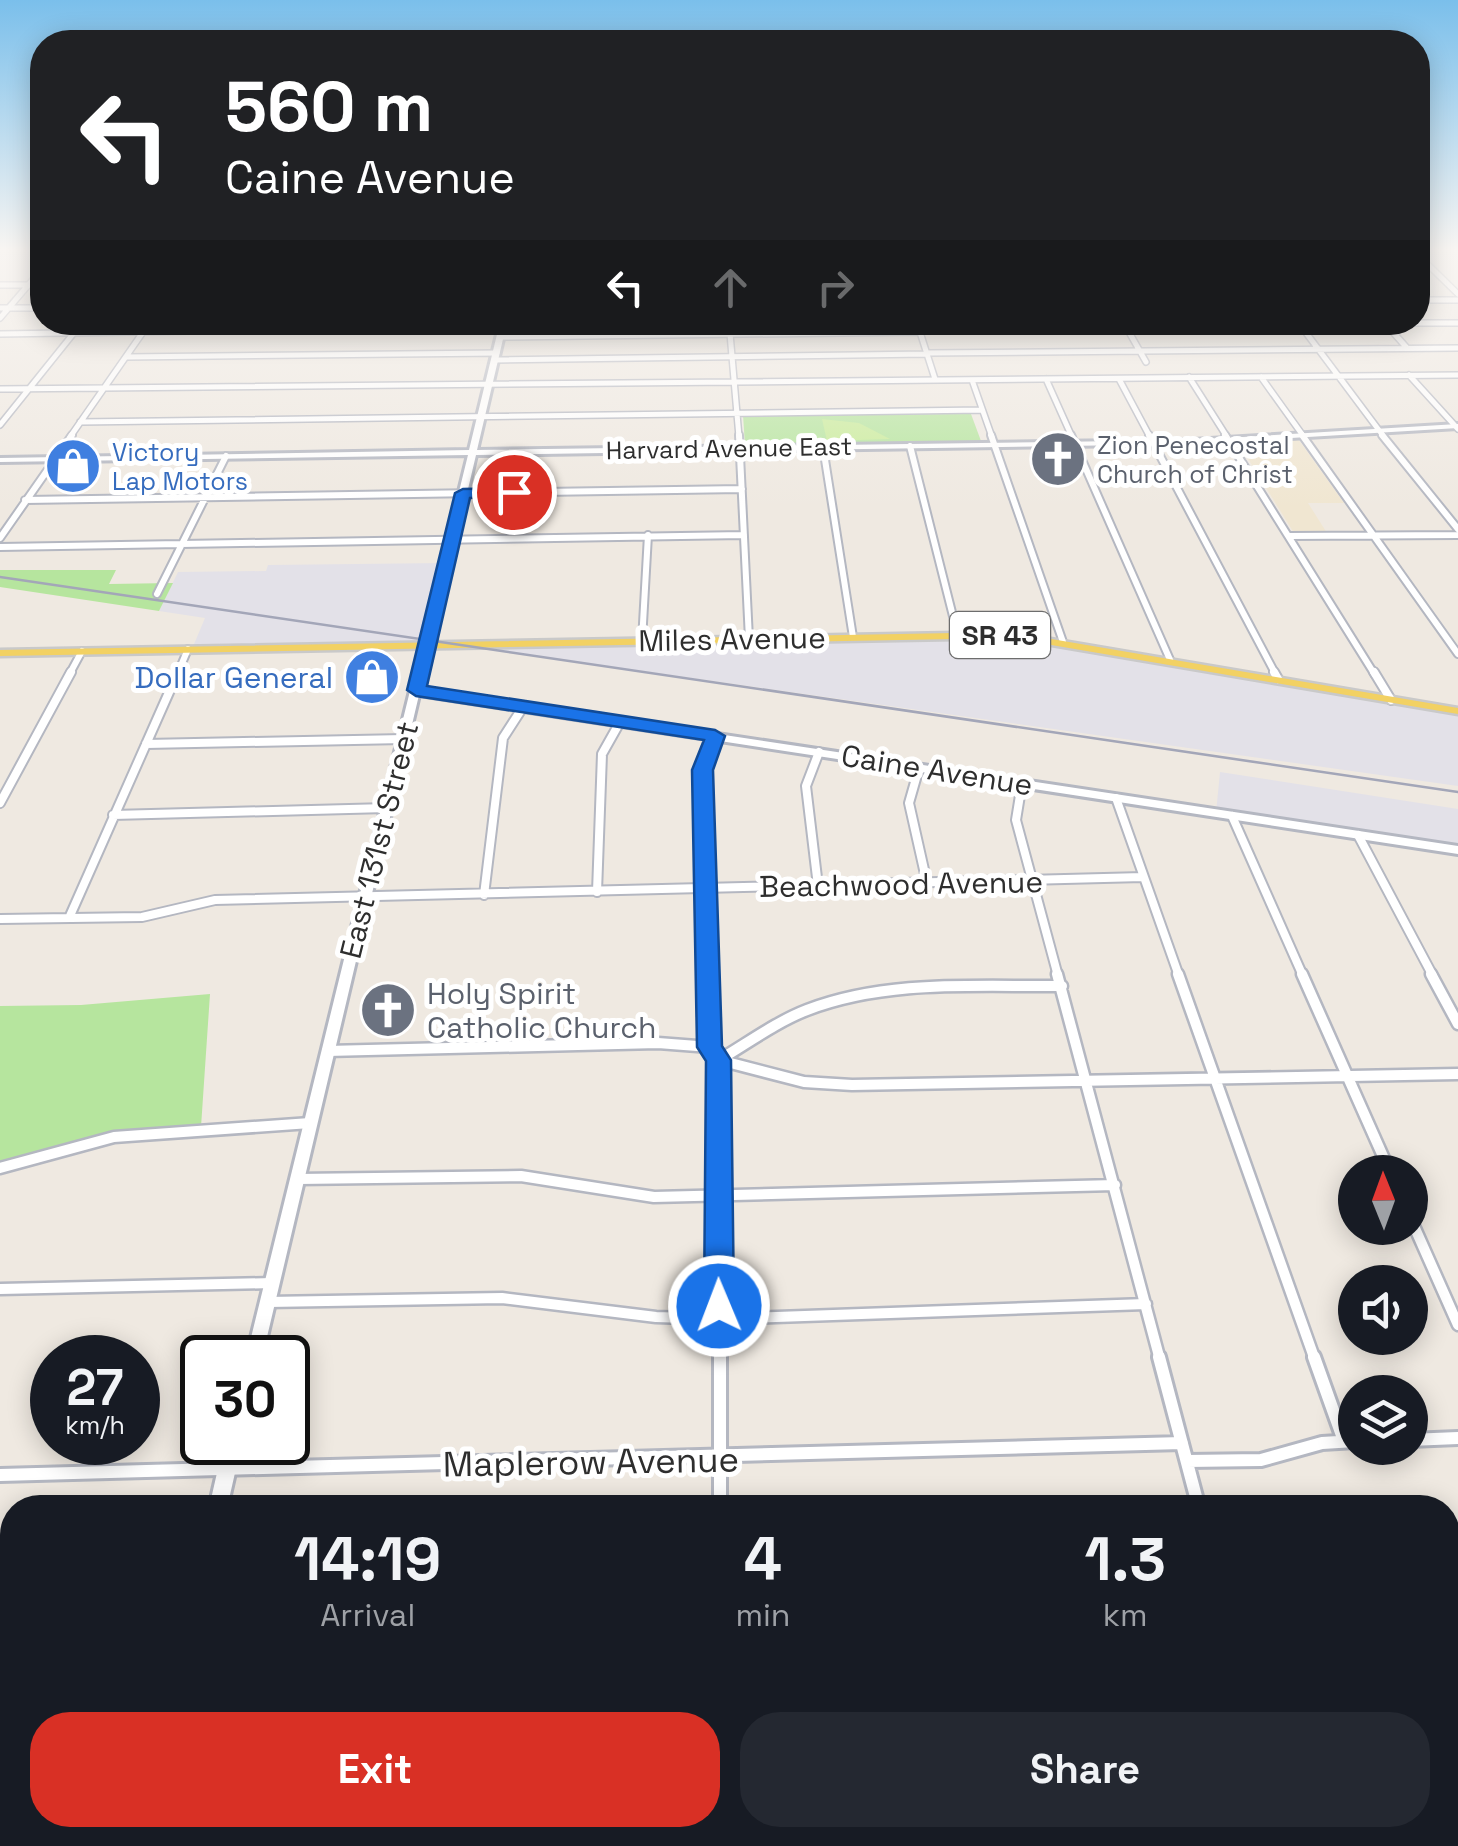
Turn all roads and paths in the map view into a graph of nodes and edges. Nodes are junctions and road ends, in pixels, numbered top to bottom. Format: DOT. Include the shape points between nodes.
graph roads {
  1 [pos="32,335"];
  2 [pos="72,335"];
  3 [pos="141,335"];
  4 [pos="664,335"];
  5 [pos="730,335"];
  6 [pos="922,335"];
  7 [pos="1131,335"];
  8 [pos="1308,335"];
  9 [pos="1395,335"];
  10 [pos="2,336"];
  11 [pos="501,338"];
  12 [pos="1407,348"];
  13 [pos="1458,348"];
  14 [pos="1319,349"];
  15 [pos="1140,350"];
  16 [pos="927,353"];
  17 [pos="496,356"];
  18 [pos="126,357"];
  19 [pos="735,357"];
  20 [pos="1146,362"];
  21 [pos="1409,375"];
  22 [pos="1458,375"];
  23 [pos="1334,376"];
  24 [pos="1261,377"];
  25 [pos="1119,378"];
  26 [pos="1189,378"];
  27 [pos="935,379"];
  28 [pos="1046,379"];
  29 [pos="972,380"];
  30 [pos="736,381"];
  31 [pos="490,384"];
  32 [pos="0,388"];
  33 [pos="29,388"];
  34 [pos="104,388"];
  35 [pos="982,410"];
  36 [pos="738,412"];
  37 [pos="482,416"];
  38 [pos="80,422"];
  39 [pos="0,425"];
  40 [pos="1457,427"];
  41 [pos="1379,431"];
  42 [pos="1302,436"];
  43 [pos="1229,440"];
  44 [pos="1154,443"];
  45 [pos="1075,444"];
  46 [pos="994,445"];
  47 [pos="910,446"];
  48 [pos="823,447"];
  49 [pos="740,448"];
  50 [pos="473,452"];
  51 [pos="226,456"];
  52 [pos="55,459"];
  53 [pos="0,460"];
  54 [pos="742,489"];
  55 [pos="463,493"];
  56 [pos="206,497"];
  57 [pos="25,500"];
  58 [pos="1458,532"];
  59 [pos="744,534"];
  60 [pos="648,536"];
  61 [pos="1289,536"];
  62 [pos="1375,536"];
  63 [pos="0,538"];
  64 [pos="452,539"];
  65 [pos="182,544"];
  66 [pos="0,547"];
  67 [pos="157,594"];
  68 [pos="853,636"];
  69 [pos="958,636"];
  70 [pos="749,639"];
  71 [pos="642,641"];
  72 [pos="1063,642"];
  73 [pos="427,643"];
  74 [pos="188,650"];
  75 [pos="82,652"];
  76 [pos="0,653"];
  77 [pos="1458,654"];
  78 [pos="1171,662"];
  79 [pos="1278,679"];
  80 [pos="416,690"];
  81 [pos="1391,700"];
  82 [pos="523,707"];
  83 [pos="1458,711"];
  84 [pos="620,722"];
  85 [pos="715,736"];
  86 [pos="404,738"];
  87 [pos="146,744"];
  88 [pos="819,752"];
  89 [pos="920,768"];
  90 [pos="1022,783"];
  91 [pos="1116,798"];
  92 [pos="0,804"];
  93 [pos="387,808"];
  94 [pos="113,815"];
  95 [pos="1232,816"];
  96 [pos="1358,835"];
  97 [pos="1458,850"];
  98 [pos="1143,876"];
  99 [pos="1034,880"];
  100 [pos="927,883"];
  101 [pos="818,886"];
  102 [pos="708,888"];
  103 [pos="597,892"];
  104 [pos="484,895"];
  105 [pos="366,898"];
  106 [pos="69,918"];
  107 [pos="0,920"];
  108 [pos="1062,986"];
  109 [pos="1458,1024"];
  110 [pos="710,1047"];
  111 [pos="327,1051"];
  112 [pos="718,1060"];
  113 [pos="1458,1074"];
  114 [pos="1346,1075"];
  115 [pos="1086,1078"];
  116 [pos="1214,1078"];
  117 [pos="310,1123"];
  118 [pos="1382,1155"];
  119 [pos="0,1168"];
  120 [pos="298,1179"];
  121 [pos="1115,1185"];
  122 [pos="717,1196"];
  123 [pos="1422,1245"];
  124 [pos="273,1283"];
  125 [pos="0,1290"];
  126 [pos="268,1302"];
  127 [pos="1146,1304"];
  128 [pos="719,1318"];
  129 [pos="1458,1325"];
  130 [pos="260,1335"];
  131 [pos="1338,1409"];
  132 [pos="1458,1438"];
  133 [pos="1428,1439"];
  134 [pos="1338,1442"];
  135 [pos="1182,1443"];
  136 [pos="719,1459"];
  137 [pos="1187,1461"];
  138 [pos="228,1465"];
  139 [pos="227,1470"];
  140 [pos="0,1475"];
  141 [pos="221,1495"];
  142 [pos="720,1495"];
  143 [pos="1196,1495"];
  1 -- 10 [label="street"];
  2 -- 33 [label="street"];
  3 -- 18 [label="street"];
  4 -- 11 [label="street"];
  5 -- 19 [label="street"];
  6 -- 16 [label="street"];
  7 -- 15 [label="street"];
  8 -- 14 [label="street"];
  9 -- 12 [label="street"];
  11 -- 17 [label="street, East 131st Street"];
  12 -- 13 [label="street"];
  12 -- 14 [label="street"];
  14 -- 15 [label="street"];
  14 -- 23 [label="street"];
  15 -- 16 [label="street"];
  15 -- 20 [label="street"];
  16 -- 19 [label="street"];
  16 -- 27 [label="street"];
  17 -- 18 [label="street"];
  17 -- 19 [label="street"];
  17 -- 31 [label="street, East 131st Street"];
  18 -- 34 [label="street"];
  19 -- 30 [label="street"];
  21 -- 22 [label="street"];
  21 -- 23 [label="street"];
  21 -- 40 [label="street"];
  23 -- 24 [label="street"];
  23 -- 41 [label="street"];
  24 -- 26 [label="street"];
  24 -- 42 [label="street"];
  25 -- 26 [label="street"];
  25 -- 28 [label="street"];
  25 -- 44 [label="street"];
  26 -- 43 [label="street"];
  27 -- 29 [label="street"];
  27 -- 30 [label="street"];
  28 -- 29 [label="street"];
  28 -- 45 [label="street"];
  29 -- 35 [label="street"];
  30 -- 31 [label="street"];
  30 -- 36 [label="street"];
  31 -- 34 [label="street"];
  31 -- 37 [label="street, East 131st Street"];
  32 -- 33 [label="street"];
  33 -- 34 [label="street"];
  33 -- 39 [label="street"];
  34 -- 38 [label="street"];
  35 -- 36 [label="street"];
  35 -- 46 [label="street"];
  36 -- 37 [label="street"];
  36 -- 49 [label="street"];
  37 -- 38 [label="street"];
  37 -- 50 [label="street, East 131st Street"];
  38 -- 52 [label="street"];
  40 -- 41 [label="street, Harvard Avenue East"];
  41 -- 42 [label="street, Harvard Avenue East"];
  41 -- 58 [label="street"];
  42 -- 43 [label="street, Harvard Avenue East"];
  42 -- 62 [label="street"];
  43 -- 44 [label="street, Harvard Avenue East"];
  43 -- 61 [label="street"];
  44 -- 45 [label="street, Harvard Avenue East"];
  44 -- 79 [label="street"];
  45 -- 46 [label="street, Harvard Avenue East"];
  45 -- 78 [label="street"];
  46 -- 47 [label="street, Harvard Avenue East"];
  46 -- 72 [label="street"];
  47 -- 48 [label="street, Harvard Avenue East"];
  47 -- 69 [label="street"];
  48 -- 49 [label="street, Harvard Avenue East"];
  48 -- 68 [label="street"];
  49 -- 50 [label="street, Harvard Avenue East"];
  49 -- 54 [label="street"];
  50 -- 51 [label="street, Harvard Avenue East"];
  50 -- 55 [label="street, East 131st Street"];
  51 -- 52 [label="street, Harvard Avenue East"];
  51 -- 56 [label="street"];
  52 -- 53 [label="street, Harvard Avenue East"];
  52 -- 57 [label="street"];
  54 -- 55 [label="street"];
  54 -- 59 [label="street"];
  55 -- 56 [label="street"];
  55 -- 64 [label="street, East 131st Street"];
  56 -- 57 [label="street"];
  56 -- 65 [label="street"];
  57 -- 63 [label="street"];
  58 -- 62 [label="street"];
  59 -- 60 [label="street"];
  59 -- 70 [label="street"];
  60 -- 64 [label="street"];
  60 -- 71 [label="street"];
  61 -- 62 [label="street"];
  61 -- 81 [label="street"];
  62 -- 77 [label="street"];
  64 -- 65 [label="street"];
  64 -- 73 [label="street, East 131st Street"];
  65 -- 66 [label="street"];
  65 -- 67 [label="street"];
  68 -- 69 [label="main road, Miles Avenue / SR 43"];
  68 -- 70 [label="main road, Miles Avenue / SR 43"];
  69 -- 72 [label="main road, Miles Avenue / SR 43"];
  70 -- 71 [label="main road, Miles Avenue / SR 43"];
  71 -- 73 [label="main road, Miles Avenue / SR 43"];
  72 -- 78 [label="main road, Miles Avenue / SR 43"];
  73 -- 74 [label="main road, Miles Avenue / SR 43"];
  73 -- 80 [label="street, East 131st Street"];
  74 -- 75 [label="main road, Miles Avenue / SR 43"];
  74 -- 87 [label="street"];
  75 -- 76 [label="main road, Miles Avenue / SR 43"];
  75 -- 92 [label="street"];
  78 -- 79 [label="main road, Miles Avenue / SR 43"];
  79 -- 81 [label="main road, Miles Avenue / SR 43"];
  80 -- 82 [label="street, Caine Avenue"];
  80 -- 86 [label="street, East 131st Street"];
  81 -- 83 [label="main road, Miles Avenue / SR 43"];
  82 -- 84 [label="street, Caine Avenue"];
  82 -- 104 [label="street" via="503,738"];
  84 -- 85 [label="street, Caine Avenue"];
  84 -- 103 [label="street" via="602,754"];
  85 -- 88 [label="street, Caine Avenue"];
  85 -- 102 [label="street" via="702,770"];
  86 -- 87 [label="street"];
  86 -- 93 [label="street, East 131st Street"];
  87 -- 94 [label="street"];
  88 -- 89 [label="street, Caine Avenue"];
  88 -- 101 [label="street" via="806,786"];
  89 -- 90 [label="street, Caine Avenue"];
  89 -- 100 [label="street" via="909,803"];
  90 -- 91 [label="street, Caine Avenue"];
  90 -- 99 [label="street" via="1016,820"];
  91 -- 95 [label="street, Caine Avenue"];
  91 -- 98 [label="street"];
  93 -- 94 [label="street"];
  93 -- 105 [label="street, East 131st Street"];
  94 -- 106 [label="street"];
  95 -- 96 [label="street, Caine Avenue"];
  95 -- 114 [label="street"];
  96 -- 97 [label="street, Caine Avenue"];
  96 -- 109 [label="street"];
  98 -- 99 [label="street, Beachwood Avenue"];
  98 -- 116 [label="street"];
  99 -- 100 [label="street, Beachwood Avenue"];
  99 -- 108 [label="street"];
  100 -- 101 [label="street, Beachwood Avenue"];
  101 -- 102 [label="street, Beachwood Avenue"];
  102 -- 103 [label="street, Beachwood Avenue"];
  102 -- 110 [label="street"];
  103 -- 104 [label="street, Beachwood Avenue"];
  104 -- 105 [label="street, Beachwood Avenue"];
  105 -- 106 [label="street, Beachwood Avenue" via="214,900 142,917"];
  105 -- 111 [label="street, East 131st Street"];
  106 -- 107 [label="street, Beachwood Avenue"];
  108 -- 112 [label="street" via="894,989 848,998 807,1010"];
  108 -- 115 [label="street"];
  110 -- 111 [label="street"];
  110 -- 112 [label="street"];
  111 -- 117 [label="street, East 131st Street"];
  112 -- 115 [label="street" via="756,1073 836,1084"];
  112 -- 122 [label="street"];
  113 -- 114 [label="street"];
  114 -- 116 [label="street"];
  114 -- 118 [label="street"];
  115 -- 116 [label="street"];
  115 -- 121 [label="street"];
  116 -- 131 [label="street"];
  117 -- 119 [label="street" via="168,1128 93,1140"];
  117 -- 120 [label="street, East 131st Street"];
  120 -- 122 [label="street" via="521,1176 654,1197"];
  120 -- 124 [label="street, East 131st Street"];
  121 -- 122 [label="street"];
  121 -- 127 [label="street"];
  122 -- 128 [label="street"];
  123 -- 129 [label="street"];
  124 -- 125 [label="street"];
  124 -- 126 [label="street, East 131st Street"];
  126 -- 128 [label="street" via="502,1298"];
  126 -- 130 [label="street, East 131st Street"];
  127 -- 128 [label="street"];
  127 -- 135 [label="street"];
  128 -- 136 [label="street"];
  132 -- 133 [label="street"];
  134 -- 137 [label="street" via="1261,1460"];
  135 -- 136 [label="street, Maplerow Avenue"];
  135 -- 137 [label="street"];
  136 -- 139 [label="street, Maplerow Avenue"];
  136 -- 142 [label="street"];
  137 -- 143 [label="street"];
  138 -- 139 [label="street"];
  139 -- 140 [label="street, Maplerow Avenue"];
  139 -- 141 [label="street"];
}
